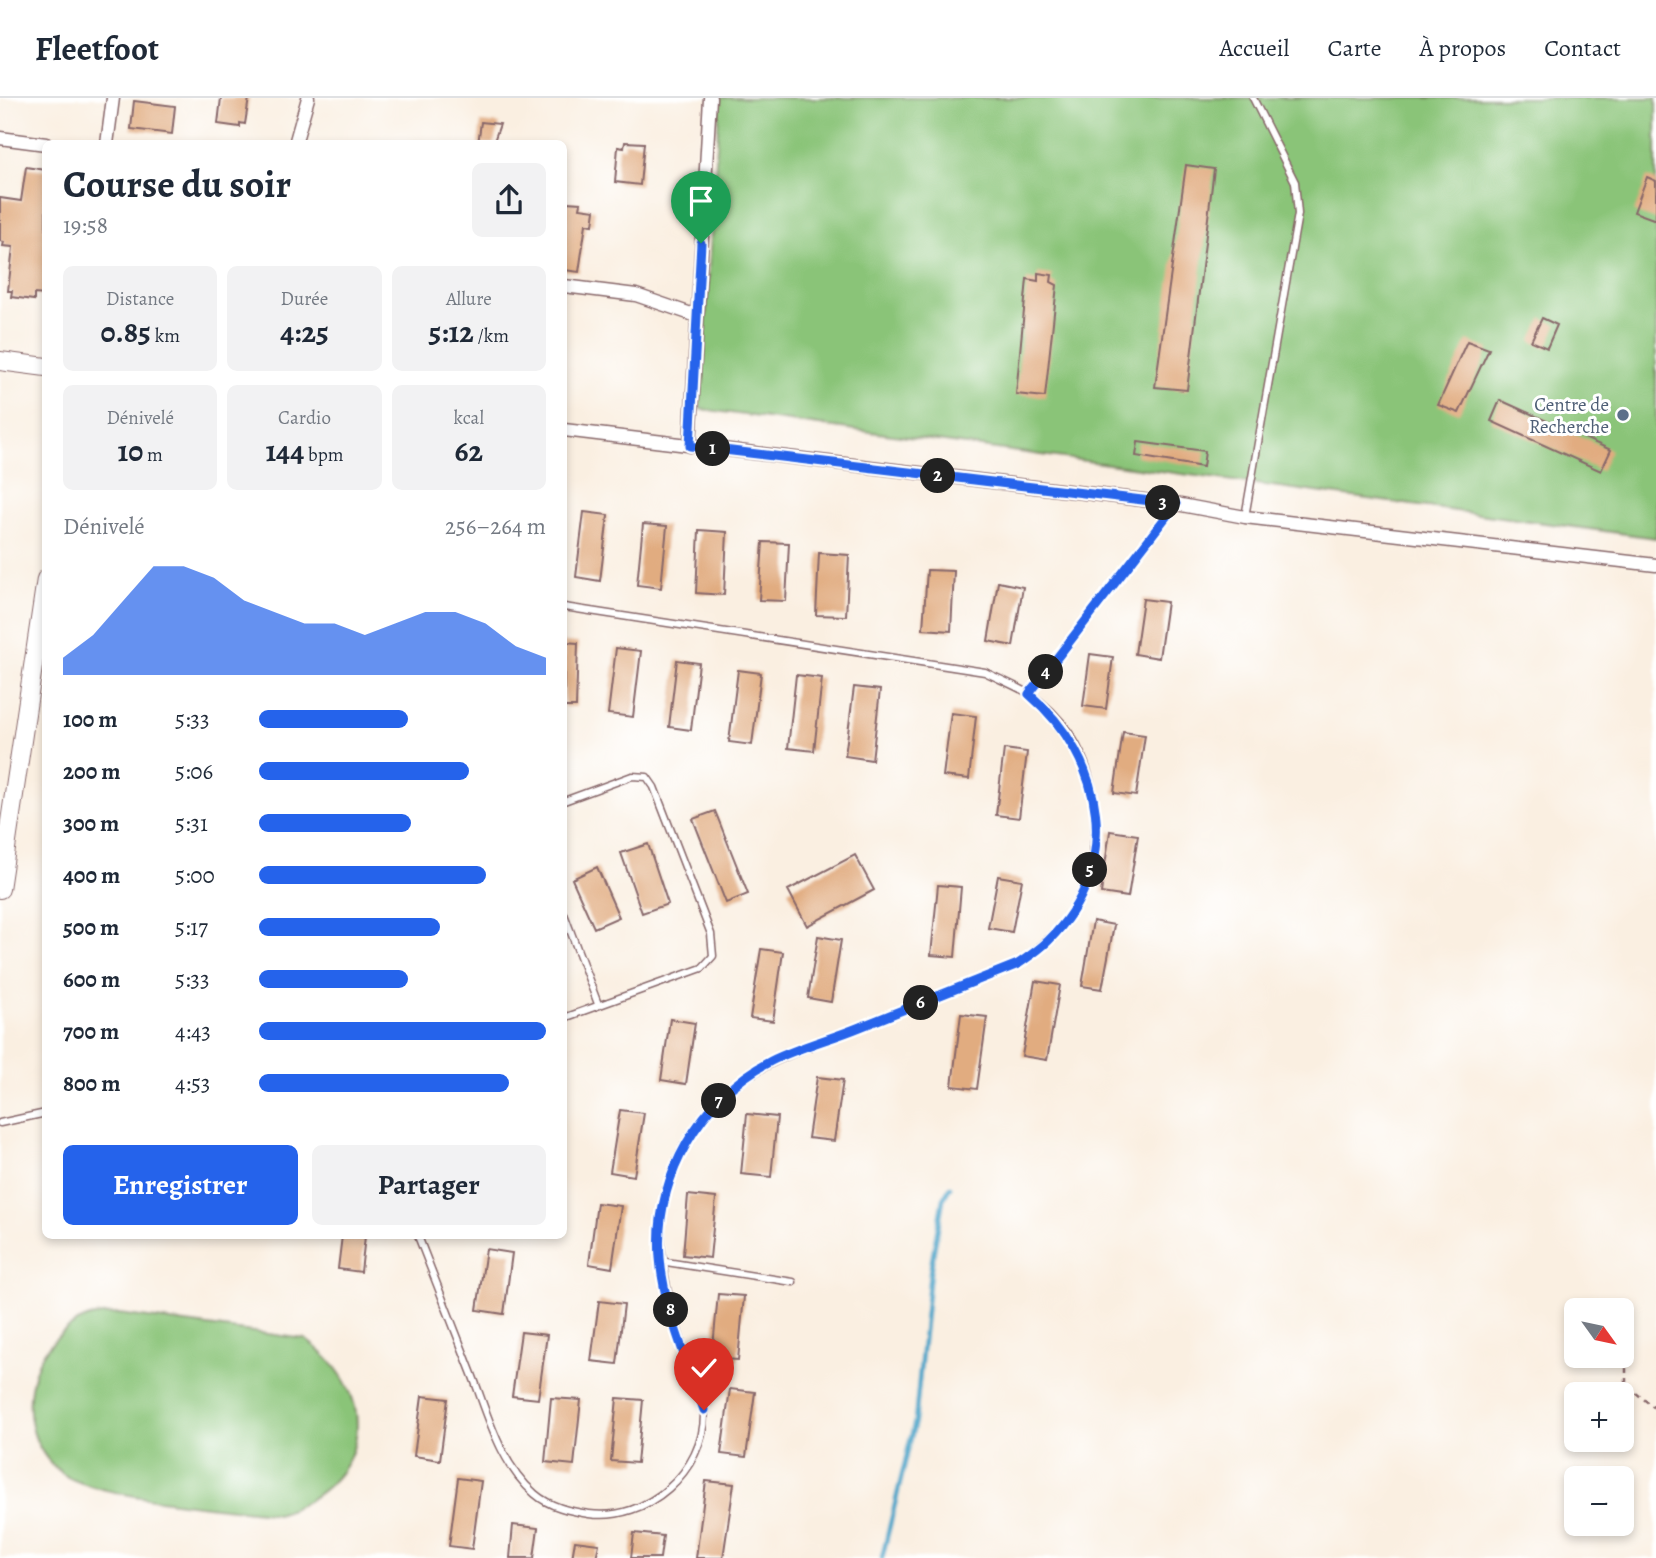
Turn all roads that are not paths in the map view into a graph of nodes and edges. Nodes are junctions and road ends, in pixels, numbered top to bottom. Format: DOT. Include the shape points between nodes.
graph roads {
  1 [pos="113,98"];
  2 [pos="308,98"];
  3 [pos="710,98"];
  4 [pos="1253,98"];
  5 [pos="0,138"];
  6 [pos="108,140"];
  7 [pos="296,140"];
  8 [pos="42,143"];
  9 [pos="567,286"];
  10 [pos="697,316"];
  11 [pos="0,361"];
  12 [pos="42,366"];
  13 [pos="567,430"];
  14 [pos="690,446"];
  15 [pos="1176,504"];
  16 [pos="1244,517"];
  17 [pos="1656,565"];
  18 [pos="42,606"];
  19 [pos="567,607"];
  20 [pos="1029,694"];
  21 [pos="567,800"];
  22 [pos="0,889"];
  23 [pos="567,922"];
  24 [pos="598,1004"];
  25 [pos="567,1017"];
  26 [pos="42,1114"];
  27 [pos="0,1123"];
  28 [pos="419,1239"];
  29 [pos="660,1261"];
  30 [pos="793,1282"];
  1 -- 6 [label="street"];
  2 -- 7 [label="street"];
  3 -- 10 [label="street"];
  4 -- 16 [label="lane" via="1296,182 1298,214"];
  5 -- 8 [label="street"];
  9 -- 10 [label="street" via="636,295"];
  10 -- 14 [label="street"];
  11 -- 12 [label="street"];
  13 -- 14 [label="street"];
  14 -- 15 [label="street"];
  15 -- 16 [label="street"];
  15 -- 20 [label="lane"];
  16 -- 17 [label="street"];
  18 -- 22 [label="street"];
  19 -- 20 [label="lane" via="985,672"];
  20 -- 29 [label="lane" via="1066,731 1086,766 1095,798 1096,841 1087,880 1073,910 1048,941 1018,964 771,1061 732,1087 702,1118 681,1153 662,1208"];
  21 -- 24 [label="lane" via="632,776 647,777 711,934 713,956 702,968"];
  23 -- 24 [label="lane"];
  24 -- 25 [label="lane"];
  26 -- 27 [label="lane"];
  28 -- 29 [label="lane" via="505,1458 535,1494 562,1510 604,1516 637,1509 668,1490 690,1463 701,1436 704,1410 667,1299"];
  29 -- 30 [label="lane"];
}
